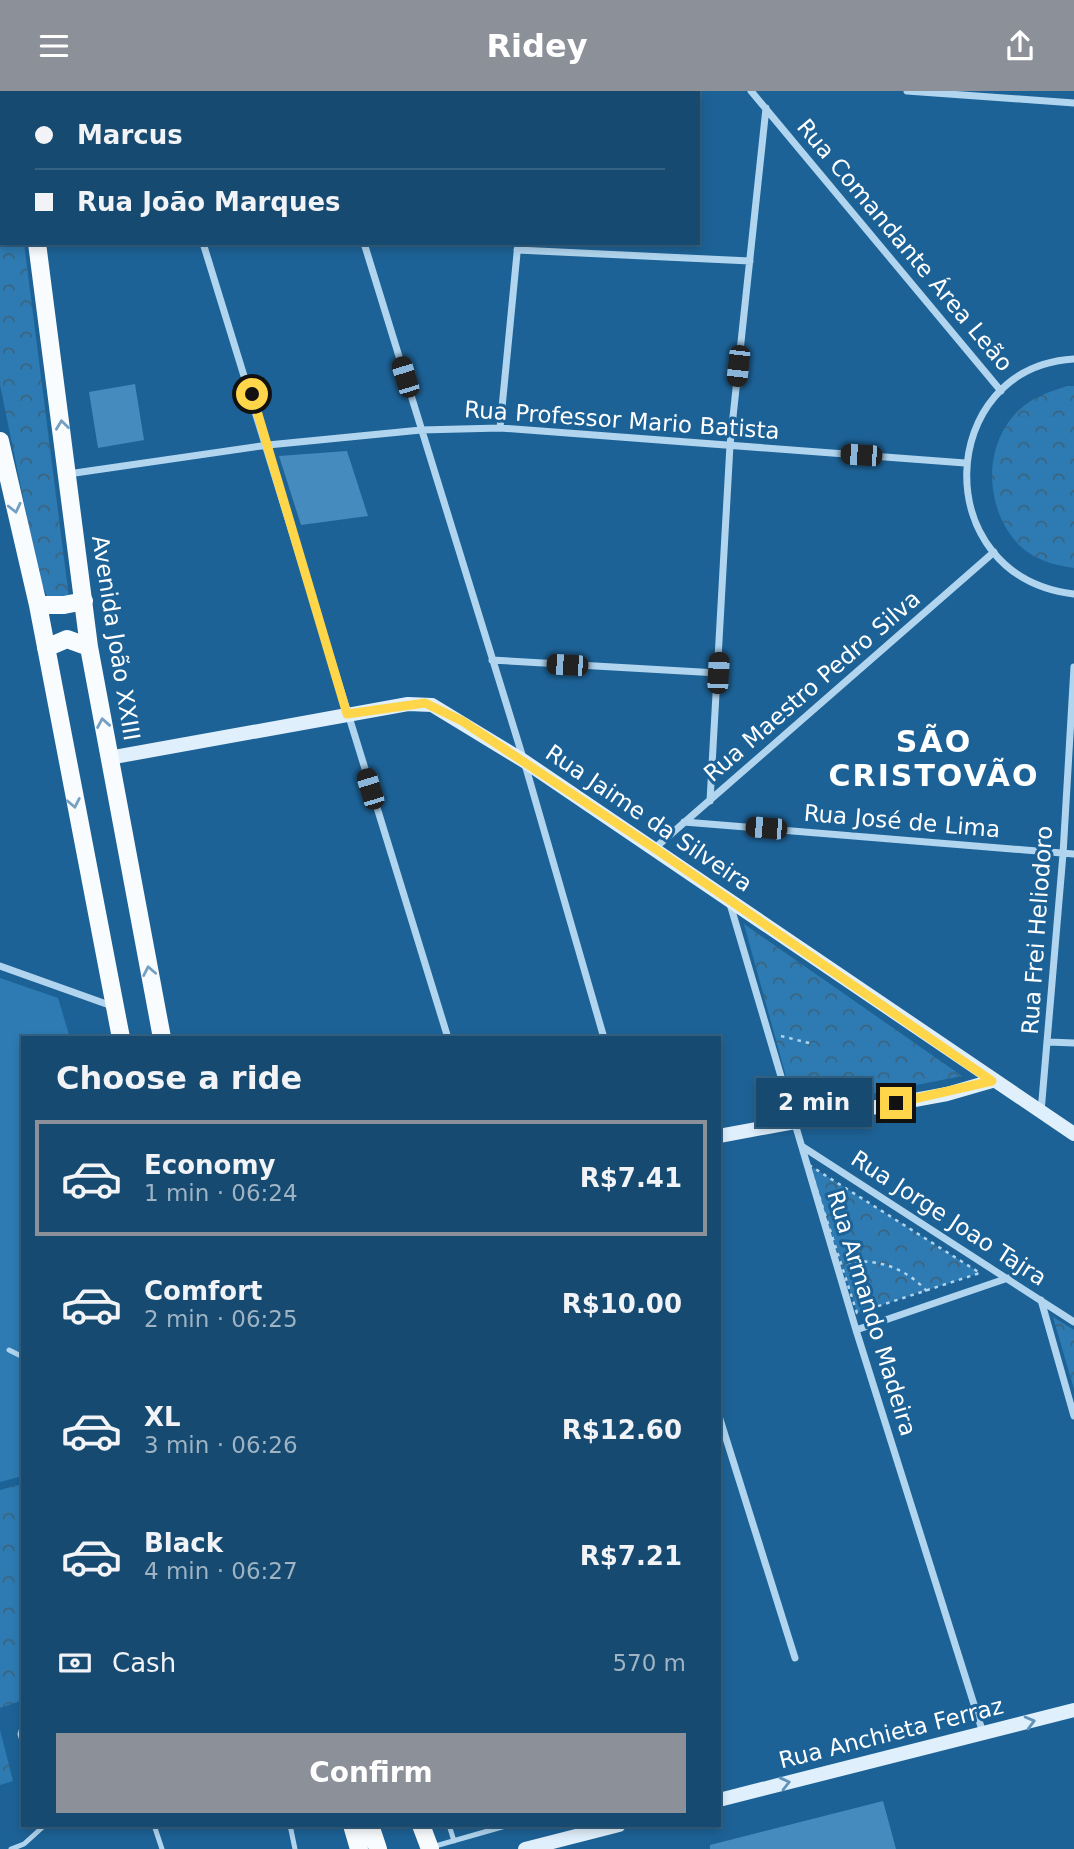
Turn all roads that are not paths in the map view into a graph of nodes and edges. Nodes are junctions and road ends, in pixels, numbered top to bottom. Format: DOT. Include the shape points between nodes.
graph roads {
  1 [pos="751,91"];
  2 [pos="907,91"];
  3 [pos="1074,103"];
  4 [pos="766,108"];
  5 [pos="37,245"];
  6 [pos="205,245"];
  7 [pos="366,245"];
  8 [pos="517,247"];
  9 [pos="750,261"];
  10 [pos="1074,359"];
  11 [pos="1001,391"];
  12 [pos="500,428"];
  13 [pos="421,430"];
  14 [pos="0,441"];
  15 [pos="268,445"];
  16 [pos="730,445"];
  17 [pos="965,463"];
  18 [pos="68,474"];
  19 [pos="994,552"];
  20 [pos="1074,594"];
  21 [pos="84,601"];
  22 [pos="38,605"];
  23 [pos="89,647"];
  24 [pos="46,648"];
  25 [pos="492,660"];
  26 [pos="1074,667"];
  27 [pos="718,673"];
  28 [pos="347,714"];
  29 [pos="109,758"];
  30 [pos="524,761"];
  31 [pos="710,801"];
  32 [pos="684,822"];
  33 [pos="654,848"];
  34 [pos="1063,854"];
  35 [pos="1074,854"];
  36 [pos="730,901"];
  37 [pos="0,966"];
  38 [pos="113,1006"];
  39 [pos="120,1036"];
  40 [pos="162,1036"];
  41 [pos="447,1036"];
  42 [pos="603,1036"];
  43 [pos="1048,1042"];
  44 [pos="1074,1043"];
  45 [pos="992,1081"];
  46 [pos="1041,1111"];
  47 [pos="794,1123"];
  48 [pos="1074,1134"];
  49 [pos="721,1136"];
  50 [pos="802,1147"];
  51 [pos="1008,1278"];
  52 [pos="1041,1300"];
  53 [pos="1074,1322"];
  54 [pos="856,1330"];
  55 [pos="9,1350"];
  56 [pos="21,1356"];
  57 [pos="1074,1416"];
  58 [pos="721,1422"];
  59 [pos="795,1658"];
  60 [pos="1074,1710"];
  61 [pos="983,1734"];
  62 [pos="721,1800"];
  63 [pos="43,1827"];
  64 [pos="155,1827"];
  65 [pos="290,1827"];
  66 [pos="371,1827"];
  67 [pos="422,1827"];
  68 [pos="450,1827"];
  69 [pos="502,1827"];
  70 [pos="611,1827"];
  71 [pos="454,1841"];
  72 [pos="429,1848"];
  73 [pos="11,1849"];
  74 [pos="162,1849"];
  75 [pos="295,1849"];
  76 [pos="378,1849"];
  77 [pos="525,1849"];
  1 -- 4 [label="street, Rua Comandante Área Leão"];
  2 -- 3 [label="street"];
  4 -- 9 [label="street"];
  4 -- 11 [label="street, Rua Comandante Área Leão"];
  18 -- 5 [label="main road, Avenida João XXIII, one-way"];
  6 -- 15 [label="street"];
  7 -- 13 [label="street"];
  8 -- 9 [label="street"];
  8 -- 12 [label="street"];
  9 -- 16 [label="street"];
  10 -- 11 [label="street" via="1032,370"];
  11 -- 17 [label="street" via="977,424"];
  12 -- 13 [label="street, Rua Professor Mario Batista"];
  12 -- 16 [label="street, Rua Professor Mario Batista"];
  13 -- 15 [label="street, Rua Professor Mario Batista"];
  13 -- 25 [label="street"];
  14 -- 22 [label="main road, one-way"];
  15 -- 18 [label="street, Rua Professor Mario Batista"];
  15 -- 28 [label="street"];
  16 -- 17 [label="street, Rua Professor Mario Batista"];
  16 -- 27 [label="street"];
  17 -- 19 [label="street" via="967,500 980,535"];
  18 -- 21 [label="main road, Avenida João XXIII"];
  19 -- 20 [label="street" via="1027,581"];
  19 -- 31 [label="street, Rua Maestro Pedro Silva"];
  21 -- 22 [label="main road"];
  21 -- 23 [label="main road, Avenida João XXIII"];
  22 -- 24 [label="main road"];
  23 -- 24 [label="main road" via="67,639"];
  29 -- 23 [label="main road, Avenida João XXIII, one-way"];
  24 -- 38 [label="main road, one-way"];
  25 -- 27 [label="street"];
  25 -- 30 [label="street"];
  26 -- 34 [label="street, Rua Frei Heliodoro"];
  27 -- 31 [label="street"];
  28 -- 29 [label="street, Rua Jaime da Silveira"];
  28 -- 30 [label="street, Rua Jaime da Silveira" via="425,703"];
  28 -- 41 [label="street"];
  40 -- 29 [label="main road, Avenida João XXIII, one-way"];
  30 -- 33 [label="street, Rua Jaime da Silveira"];
  30 -- 42 [label="street"];
  31 -- 32 [label="street, Rua Maestro Pedro Silva"];
  32 -- 33 [label="street, Rua Maestro Pedro Silva"];
  32 -- 34 [label="street, Rua José de Lima"];
  33 -- 36 [label="street, Rua Jaime da Silveira"];
  34 -- 35 [label="street, Rua José de Lima"];
  34 -- 43 [label="street, Rua Frei Heliodoro"];
  36 -- 45 [label="street, Rua Jaime da Silveira"];
  36 -- 47 [label="street, Rua Armando Madeira"];
  37 -- 38 [label="street"];
  38 -- 39 [label="main road"];
  43 -- 44 [label="street"];
  43 -- 46 [label="street, Rua Frei Heliodoro"];
  45 -- 46 [label="street, Rua Jaime da Silveira"];
  45 -- 47 [label="street"];
  46 -- 48 [label="street, Rua Jaime da Silveira"];
  47 -- 49 [label="street"];
  47 -- 50 [label="street, Rua Armando Madeira"];
  50 -- 51 [label="street, Rua Jorge Joao Tajra"];
  50 -- 54 [label="street, Rua Armando Madeira"];
  51 -- 52 [label="street, Rua Jorge Joao Tajra"];
  51 -- 54 [label="street"];
  52 -- 53 [label="street, Rua Jorge Joao Tajra"];
  52 -- 57 [label="street"];
  54 -- 61 [label="street, Rua Armando Madeira"];
  55 -- 56 [label="lane"];
  58 -- 59 [label="street"];
  61 -- 60 [label="street, Rua Anchieta Ferraz, one-way"];
  62 -- 61 [label="street, Rua Anchieta Ferraz, one-way"];
  63 -- 73 [label="lane"];
  64 -- 74 [label="lane"];
  65 -- 75 [label="lane"];
  66 -- 76 [label="main road"];
  67 -- 72 [label="main road"];
  68 -- 71 [label="lane"];
  69 -- 71 [label="lane"];
  70 -- 77 [label="street"];
  71 -- 72 [label="lane"];
}
